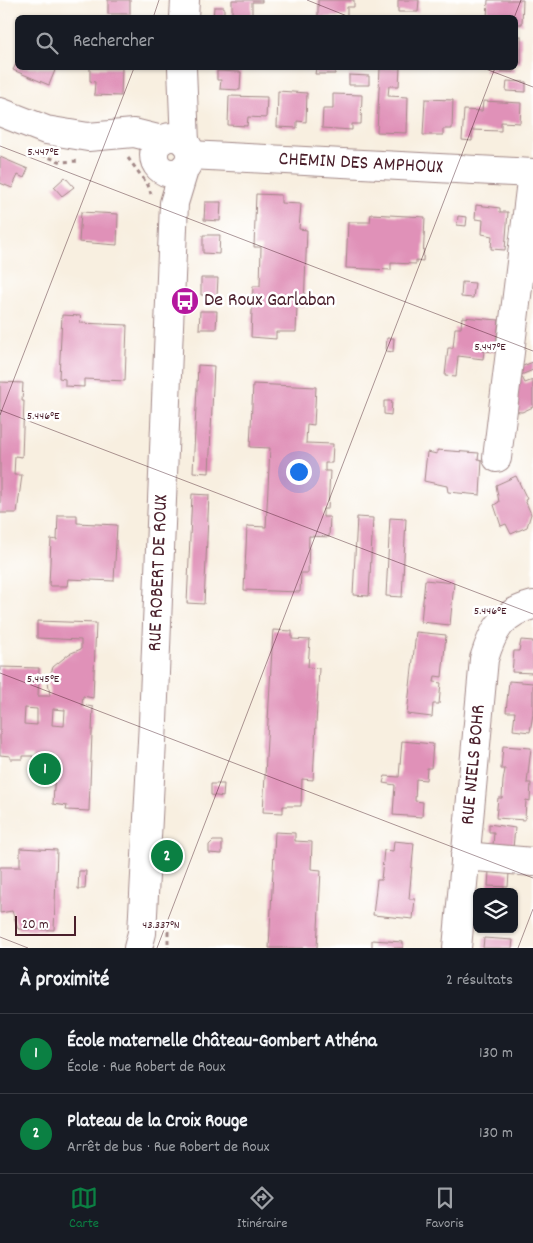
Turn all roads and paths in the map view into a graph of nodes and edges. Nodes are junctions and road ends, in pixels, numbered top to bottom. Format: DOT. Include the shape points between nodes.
graph roads {
  1 [pos="185,0"];
  2 [pos="184,15"];
  3 [pos="182,76"];
  4 [pos="0,112"];
  5 [pos="173,153"];
  6 [pos="532,173"];
  7 [pos="496,458"];
  8 [pos="533,605"];
  9 [pos="465,856"];
  10 [pos="533,862"];
  11 [pos="141,946"];
  12 [pos="458,948"];
  1 -- 2 [label="street"];
  3 -- 5 [label="street, RUE ROBERT DE ROUX"];
  4 -- 5 [label="street, CHEMIN DES AMPHOUX" via="46,130 88,137 134,133"];
  5 -- 6 [label="street, CHEMIN DES AMPHOUX"];
  5 -- 11 [label="street, RUE ROBERT DE ROUX" via="174,203"];
  6 -- 7 [label="street"];
  8 -- 9 [label="street, RUE NIELS BOHR" via="518,609 501,622 490,639 484,659"];
  9 -- 10 [label="street"];
  9 -- 12 [label="street, RUE NIELS BOHR"];
}
